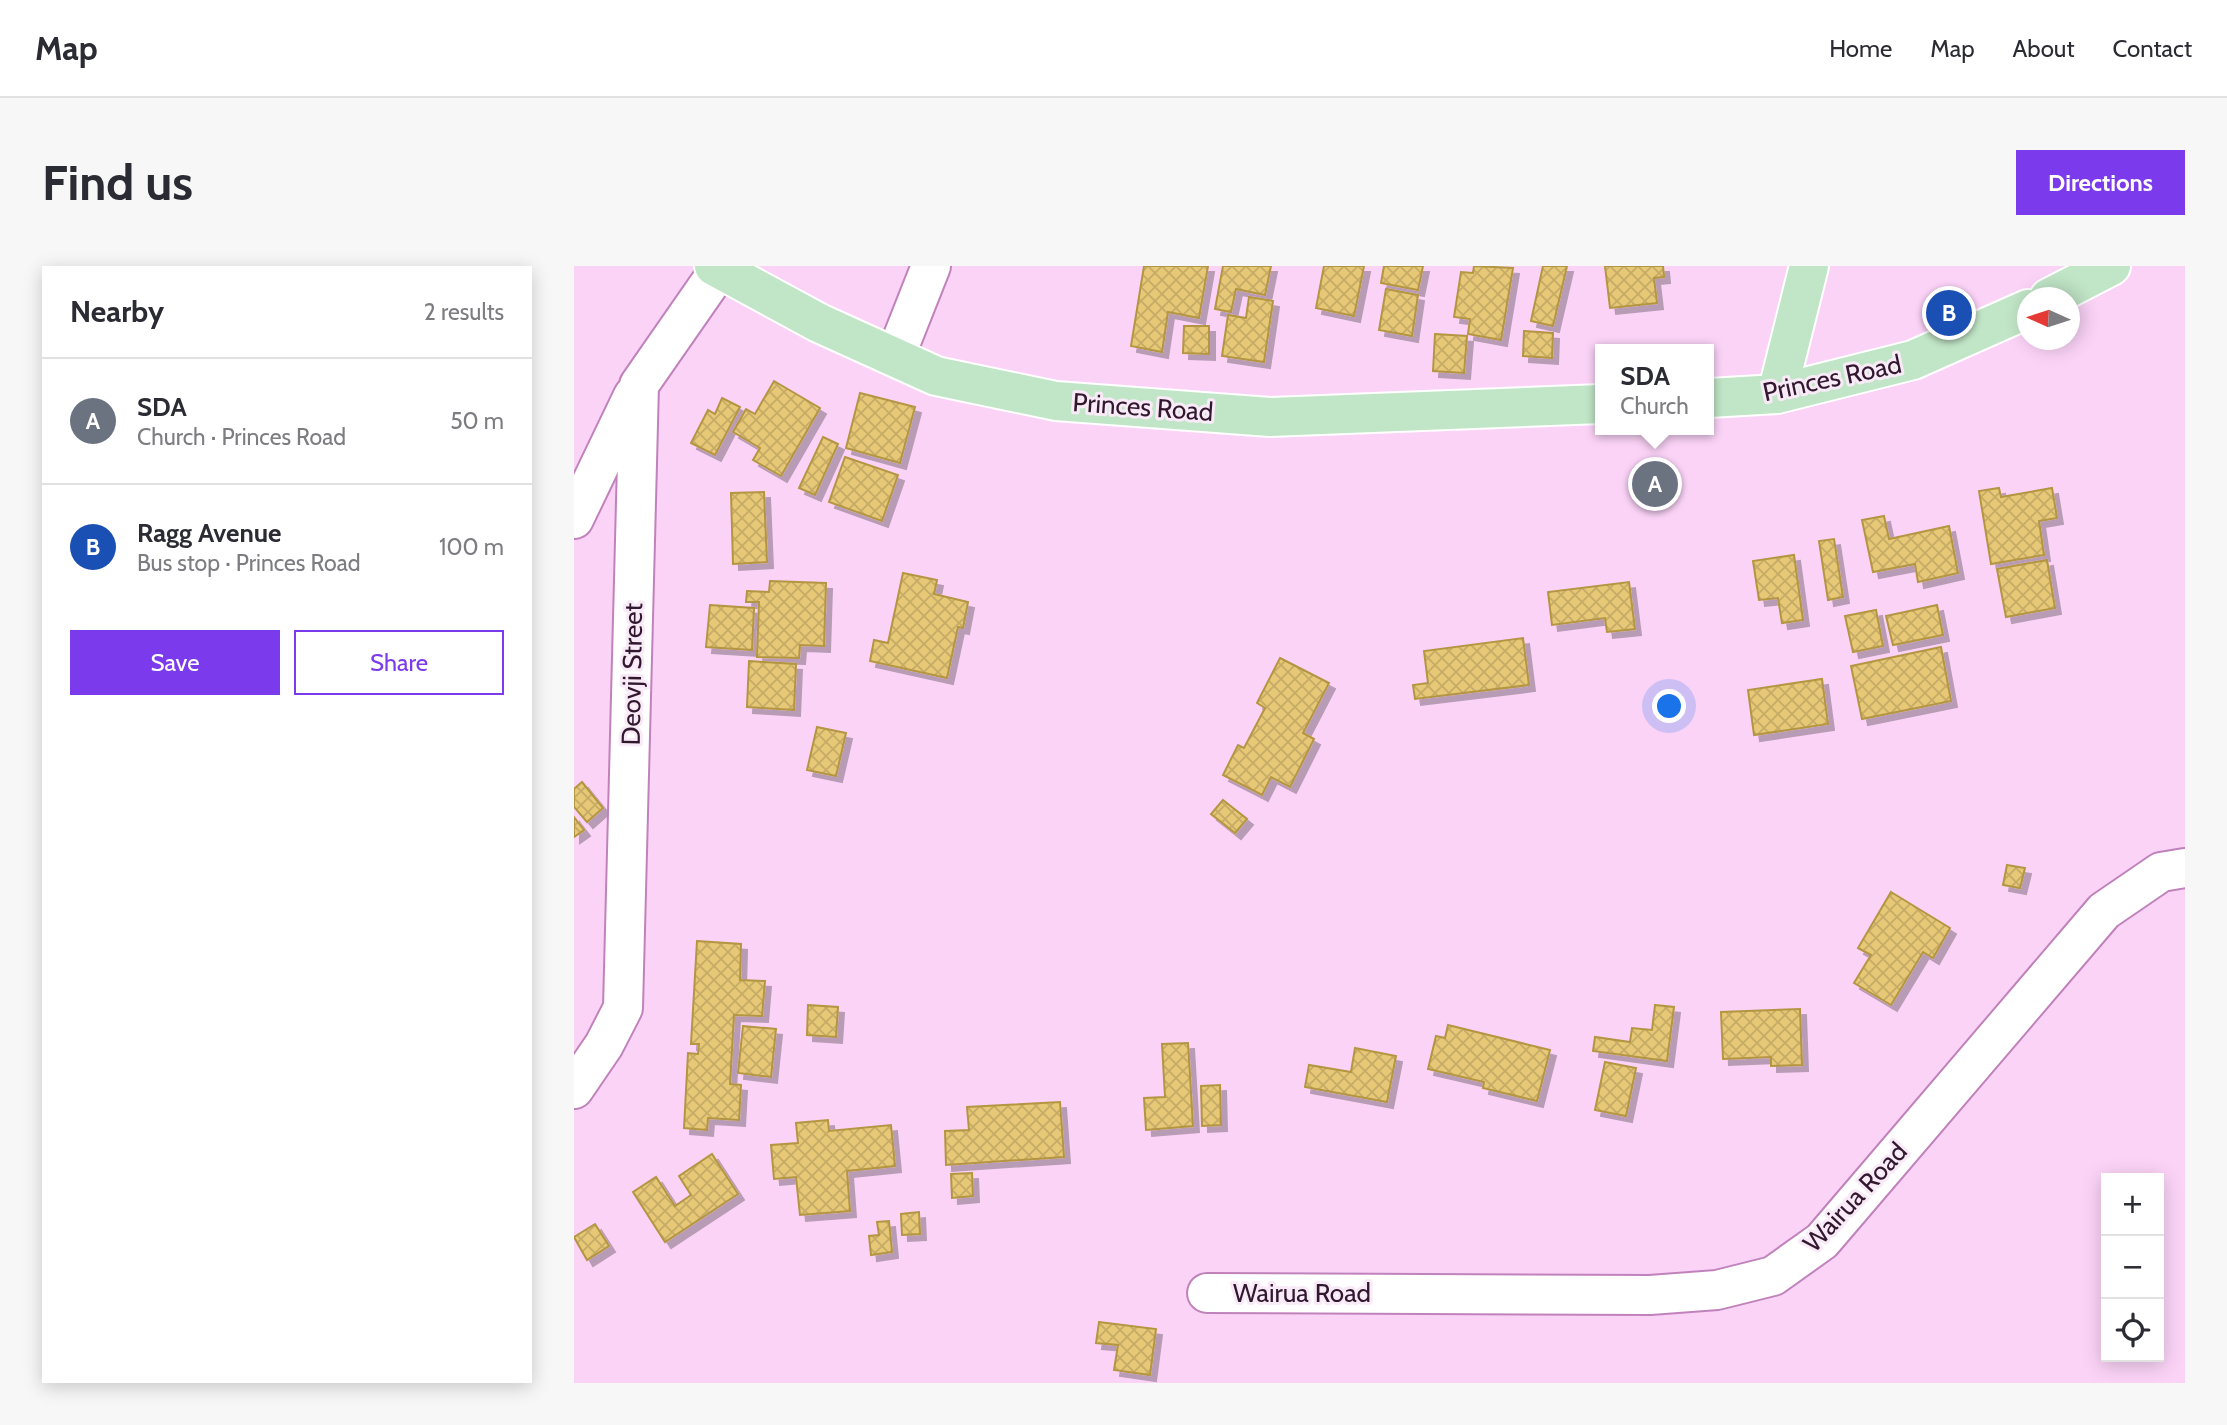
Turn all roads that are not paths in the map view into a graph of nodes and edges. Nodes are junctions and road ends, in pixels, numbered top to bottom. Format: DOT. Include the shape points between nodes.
graph roads {
  1 [pos="931,266"];
  2 [pos="1809,266"];
  3 [pos="2111,266"];
  4 [pos="717,268"];
  5 [pos="2070,287"];
  6 [pos="2017,314"];
  7 [pos="895,358"];
  8 [pos="639,385"];
  9 [pos="1777,394"];
  10 [pos="1714,398"];
  11 [pos="1595,404"];
  12 [pos="574,519"];
  13 [pos="2185,867"];
  14 [pos="574,1089"];
  15 [pos="1207,1293"];
  1 -- 7 [label="street"];
  2 -- 9 [label="main road"];
  3 -- 5 [label="main road"];
  4 -- 7 [label="main road, Princes Road"];
  4 -- 8 [label="street"];
  6 -- 9 [label="main road, Princes Road" via="1913,360"];
  7 -- 11 [label="main road, Princes Road" via="936,376 1056,401 1270,417"];
  8 -- 12 [label="street"];
  8 -- 14 [label="street, Deovji Street" via="623,1007"];
  9 -- 10 [label="main road, Princes Road"];
  13 -- 15 [label="street, Wairua Road" via="2161,872 2104,911 1822,1241 1773,1276 1717,1290 1650,1295"];
}
